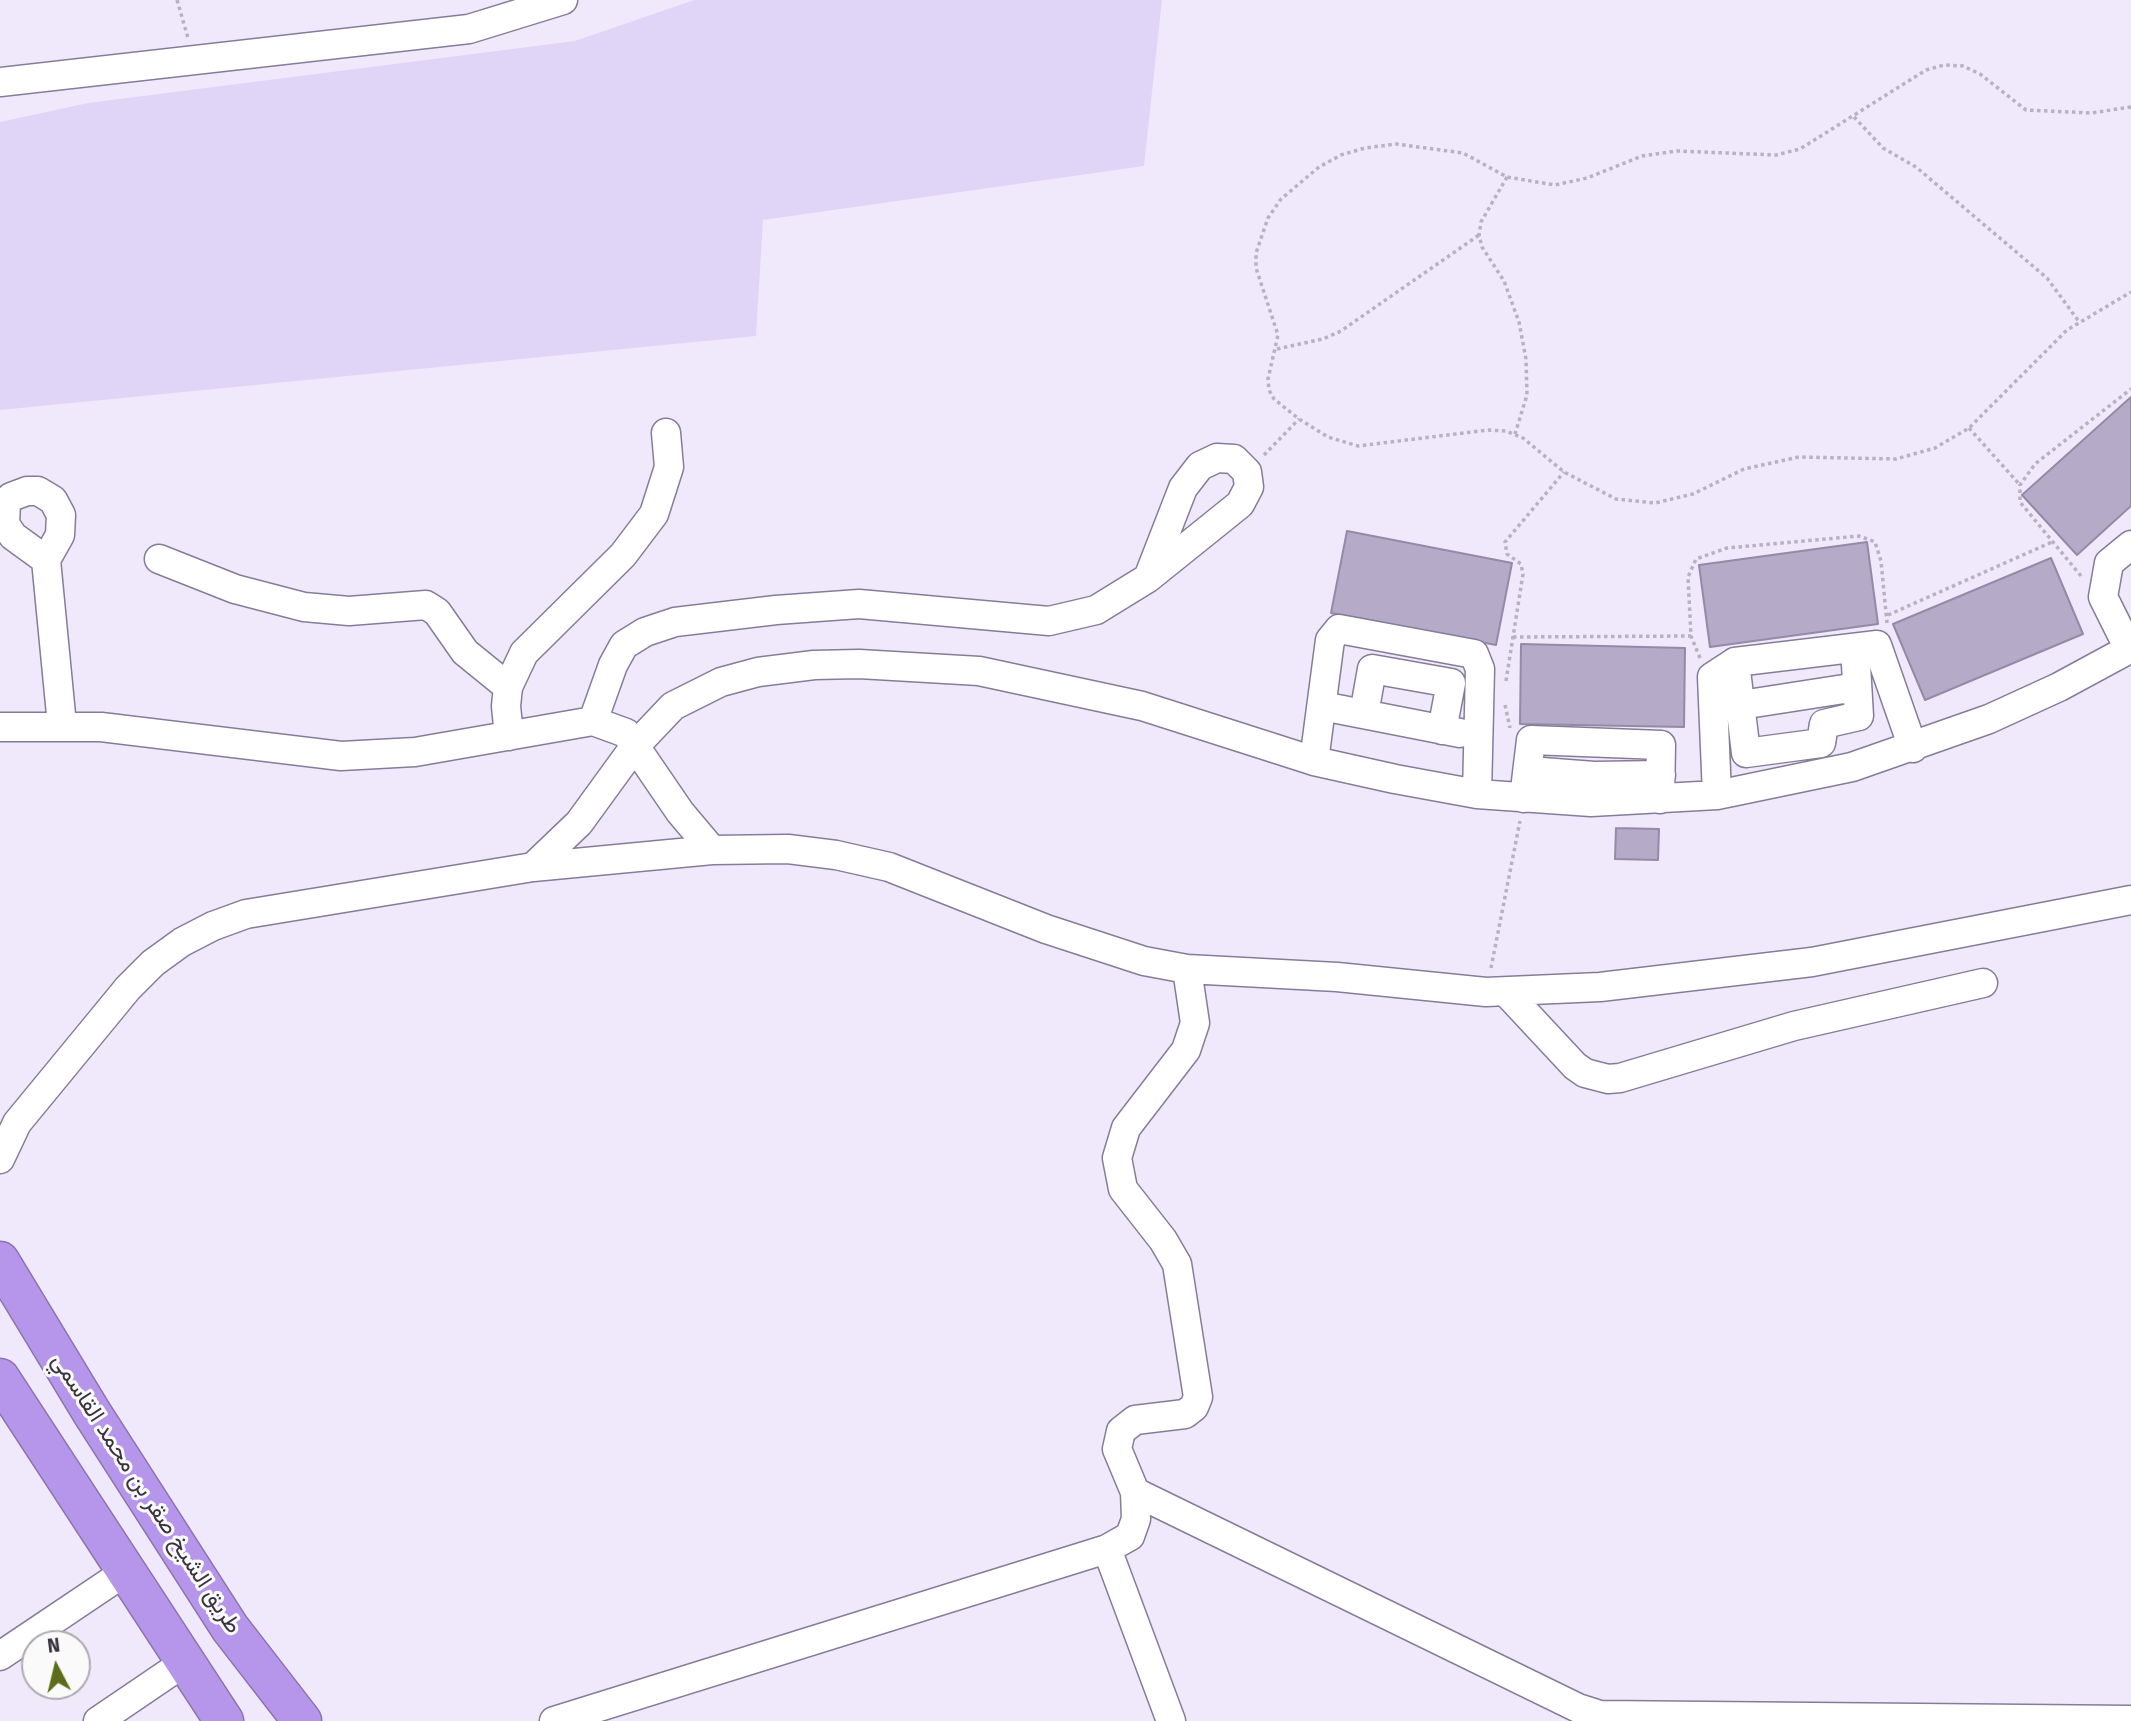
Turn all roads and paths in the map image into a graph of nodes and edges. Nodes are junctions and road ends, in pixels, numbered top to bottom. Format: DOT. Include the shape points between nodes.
graph roads {
  1 [pos="177,0"];
  2 [pos="563,0"];
  3 [pos="194,61"];
  4 [pos="0,82"];
  5 [pos="2131,107"];
  6 [pos="1854,117"];
  7 [pos="1507,177"];
  8 [pos="1479,235"];
  9 [pos="2131,292"];
  10 [pos="2080,323"];
  11 [pos="1277,349"];
  12 [pos="2131,389"];
  13 [pos="1299,419"];
  14 [pos="1969,428"];
  15 [pos="666,433"];
  16 [pos="1514,435"];
  17 [pos="1247,471"];
  18 [pos="1564,472"];
  19 [pos="2020,485"];
  20 [pos="2052,542"];
  21 [pos="2131,545"];
  22 [pos="159,559"];
  23 [pos="46,560"];
  24 [pos="1148,578"];
  25 [pos="2103,597"];
  26 [pos="1888,615"];
  27 [pos="1691,636"];
  28 [pos="1513,637"];
  29 [pos="2128,637"];
  30 [pos="1866,646"];
  31 [pos="1735,662"];
  32 [pos="1712,677"];
  33 [pos="1505,686"];
  34 [pos="508,687"];
  35 [pos="1857,687"];
  36 [pos="1503,698"];
  37 [pos="1741,705"];
  38 [pos="1322,706"];
  39 [pos="1364,713"];
  40 [pos="593,721"];
  41 [pos="62,725"];
  42 [pos="0,727"];
  43 [pos="1442,730"];
  44 [pos="509,736"];
  45 [pos="1480,736"];
  46 [pos="1531,740"];
  47 [pos="635,746"];
  48 [pos="1913,748"];
  49 [pos="1314,761"];
  50 [pos="1527,785"];
  51 [pos="1660,787"];
  52 [pos="1477,794"];
  53 [pos="1717,794"];
  54 [pos="712,850"];
  55 [pos="533,867"];
  56 [pos="2131,900"];
  57 [pos="1187,969"];
  58 [pos="1983,983"];
  59 [pos="1496,992"];
  60 [pos="8,1125"];
  61 [pos="0,1159"];
  62 [pos="0,1261"];
  63 [pos="0,1378"];
  64 [pos="1135,1492"];
  65 [pos="1107,1549"];
  66 [pos="125,1572"];
  67 [pos="0,1656"];
  68 [pos="185,1662"];
  69 [pos="2131,1720"];
  70 [pos="97,1721"];
  71 [pos="224,1721"];
  72 [pos="302,1721"];
  73 [pos="554,1721"];
  74 [pos="1171,1721"];
  1 -- 3 [label="path"];
  2 -- 3 [label="street" via="469,29"];
  3 -- 4 [label="street"];
  5 -- 6 [label="path" via="2091,113 2026,110 1980,74 1963,66 1944,65 1926,70"];
  6 -- 7 [label="path" via="1800,149 1776,155 1677,151 1643,156 1555,185"];
  6 -- 10 [label="path" via="1883,148 1916,167 2061,293"];
  7 -- 8 [label="path" via="1481,222"];
  7 -- 11 [label="path" via="1463,153 1396,144 1341,155 1319,167 1281,199 1259,239 1256,268 1278,335"];
  8 -- 11 [label="path" via="1341,331"];
  8 -- 16 [label="path" via="1504,281 1526,359 1527,395"];
  9 -- 10 [label="path"];
  10 -- 14 [label="path" via="2067,330"];
  11 -- 13 [label="path" via="1269,390"];
  12 -- 19 [label="path" via="2035,464"];
  13 -- 16 [label="path" via="1328,437 1358,446 1488,430"];
  13 -- 17 [label="path"];
  14 -- 18 [label="path" via="1934,448 1896,459 1799,457 1744,469 1693,494 1655,503 1616,499"];
  14 -- 19 [label="path"];
  15 -- 34 [label="street" via="669,467 654,514 623,555 536,638"];
  16 -- 18 [label="path" via="1538,448"];
  17 -- 24 [label="street" via="1249,487 1240,504"];
  17 -- 24 [label="street" via="1234,459 1217,458 1200,466 1183,488"];
  18 -- 28 [label="path" via="1505,542 1507,554 1521,564 1523,574"];
  19 -- 20 [label="path" via="2020,502"];
  20 -- 25 [label="path"];
  20 -- 26 [label="path"];
  21 -- 25 [label="street" via="2109,563"];
  22 -- 34 [label="street" via="235,589 303,607 349,611 426,605 437,612 465,652"];
  23 -- 41 [label="street"];
  24 -- 40 [label="street" via="1096,610 1048,621 859,604 676,622 624,645 612,665"];
  25 -- 29 [label="street"];
  26 -- 27 [label="path" via="1875,542 1859,536 1727,548 1696,559 1688,577"];
  26 -- 30 [label="path" via="1886,634"];
  27 -- 28 [label="path"];
  27 -- 32 [label="path"];
  28 -- 33 [label="path"];
  29 -- 48 [label="street" via="2059,687"];
  30 -- 31 [label="street"];
  30 -- 35 [label="street"];
  30 -- 48 [label="street"];
  31 -- 32 [label="street"];
  31 -- 37 [label="street"];
  32 -- 53 [label="street"];
  34 -- 44 [label="street"];
  35 -- 37 [label="street"];
  35 -- 37 [label="street" via="1859,716 1824,724 1821,743 1746,753"];
  36 -- 46 [label="path" via="1510,729"];
  38 -- 39 [label="street"];
  38 -- 45 [label="street" via="1330,640 1339,629 1474,654 1480,669"];
  38 -- 49 [label="street"];
  39 -- 43 [label="street"];
  39 -- 43 [label="street" via="1372,669 1451,684"];
  40 -- 44 [label="street"];
  40 -- 47 [label="street" via="616,727"];
  41 -- 42 [label="street"];
  41 -- 44 [label="street" via="341,756 415,752"];
  43 -- 45 [label="street"];
  45 -- 52 [label="street"];
  46 -- 50 [label="street"];
  46 -- 51 [label="street" via="1661,745"];
  47 -- 49 [label="street" via="673,706 720,682 814,665 912,665 979,671 1115,699"];
  47 -- 54 [label="street"];
  47 -- 55 [label="street" via="579,823"];
  48 -- 53 [label="street" via="1852,767"];
  49 -- 52 [label="street"];
  50 -- 51 [label="street" via="1591,802"];
  50 -- 52 [label="street"];
  50 -- 59 [label="path"];
  51 -- 53 [label="street"];
  54 -- 55 [label="street"];
  54 -- 57 [label="street" via="788,849 889,867 1098,948"];
  55 -- 60 [label="street" via="281,907 213,926 163,956 128,988"];
  56 -- 59 [label="street" via="1812,962 1656,981"];
  57 -- 59 [label="street"];
  57 -- 64 [label="street" via="1195,1023 1192,1032 1185,1050 1126,1128 1117,1158 1123,1189 1177,1264 1198,1397 1185,1414 1135,1420 1121,1431 1117,1449"];
  58 -- 59 [label="street" via="1794,1026 1608,1079 1575,1066"];
  60 -- 61 [label="street"];
  62 -- 72 [label="highway, طريق الشيخ صقر بن محمد القاسمي" via="230,1628"];
  63 -- 66 [label="highway"];
  64 -- 65 [label="street" via="1135,1528 1122,1543"];
  64 -- 69 [label="street" via="1578,1709 1601,1715"];
  65 -- 73 [label="street"];
  65 -- 74 [label="street"];
  66 -- 67 [label="street"];
  66 -- 68 [label="highway"];
  68 -- 70 [label="street"];
  68 -- 71 [label="highway"];
}
